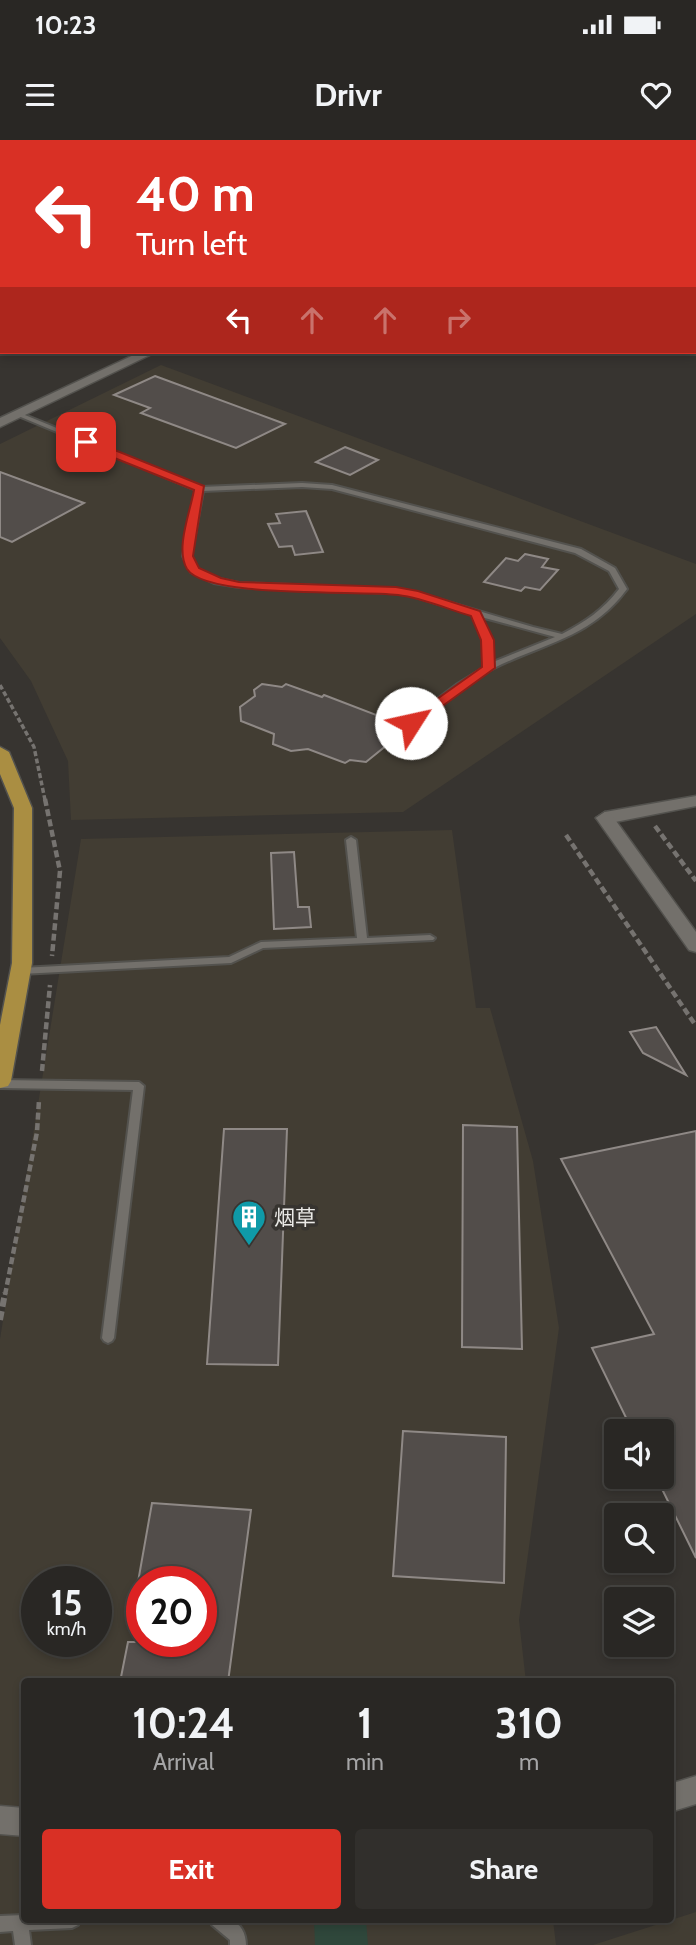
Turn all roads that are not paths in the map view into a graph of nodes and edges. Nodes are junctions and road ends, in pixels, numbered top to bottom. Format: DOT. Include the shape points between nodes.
graph roads {
  1 [pos="146,354"];
  2 [pos="18,415"];
  3 [pos="0,423"];
  4 [pos="200,489"];
  5 [pos="476,614"];
  6 [pos="562,636"];
  7 [pos="489,668"];
  8 [pos="411,723"];
  9 [pos="0,752"];
  10 [pos="696,801"];
  11 [pos="351,840"];
  12 [pos="430,938"];
  13 [pos="362,940"];
  14 [pos="696,946"];
  15 [pos="21,971"];
  16 [pos="0,1082"];
  17 [pos="108,1338"];
  18 [pos="696,1790"];
  19 [pos="674,1797"];
  20 [pos="0,1820"];
  21 [pos="21,1822"];
  22 [pos="20,1923"];
  23 [pos="222,1923"];
  24 [pos="0,1924"];
  25 [pos="23,1945"];
  26 [pos="238,1945"];
  1 -- 2 [label="street"];
  2 -- 3 [label="street"];
  2 -- 4 [label="lane"];
  4 -- 5 [label="lane" via="187,556 194,570 217,581 396,591"];
  4 -- 6 [label="lane" via="332,487 578,551 612,570 623,589 614,604"];
  5 -- 6 [label="lane"];
  5 -- 7 [label="lane" via="488,640"];
  6 -- 7 [label="lane"];
  7 -- 8 [label="lane"];
  9 -- 15 [label="highway" via="23,808"];
  10 -- 14 [label="street" via="605,818"];
  11 -- 13 [label="lane"];
  12 -- 13 [label="lane"];
  13 -- 15 [label="lane" via="261,945 231,960"];
  15 -- 16 [label="highway"];
  16 -- 17 [label="lane" via="139,1086"];
  18 -- 19 [label="street"];
  20 -- 21 [label="street"];
  22 -- 24 [label="lane"];
  22 -- 25 [label="lane"];
  23 -- 26 [label="lane" via="238,1936"];
}
